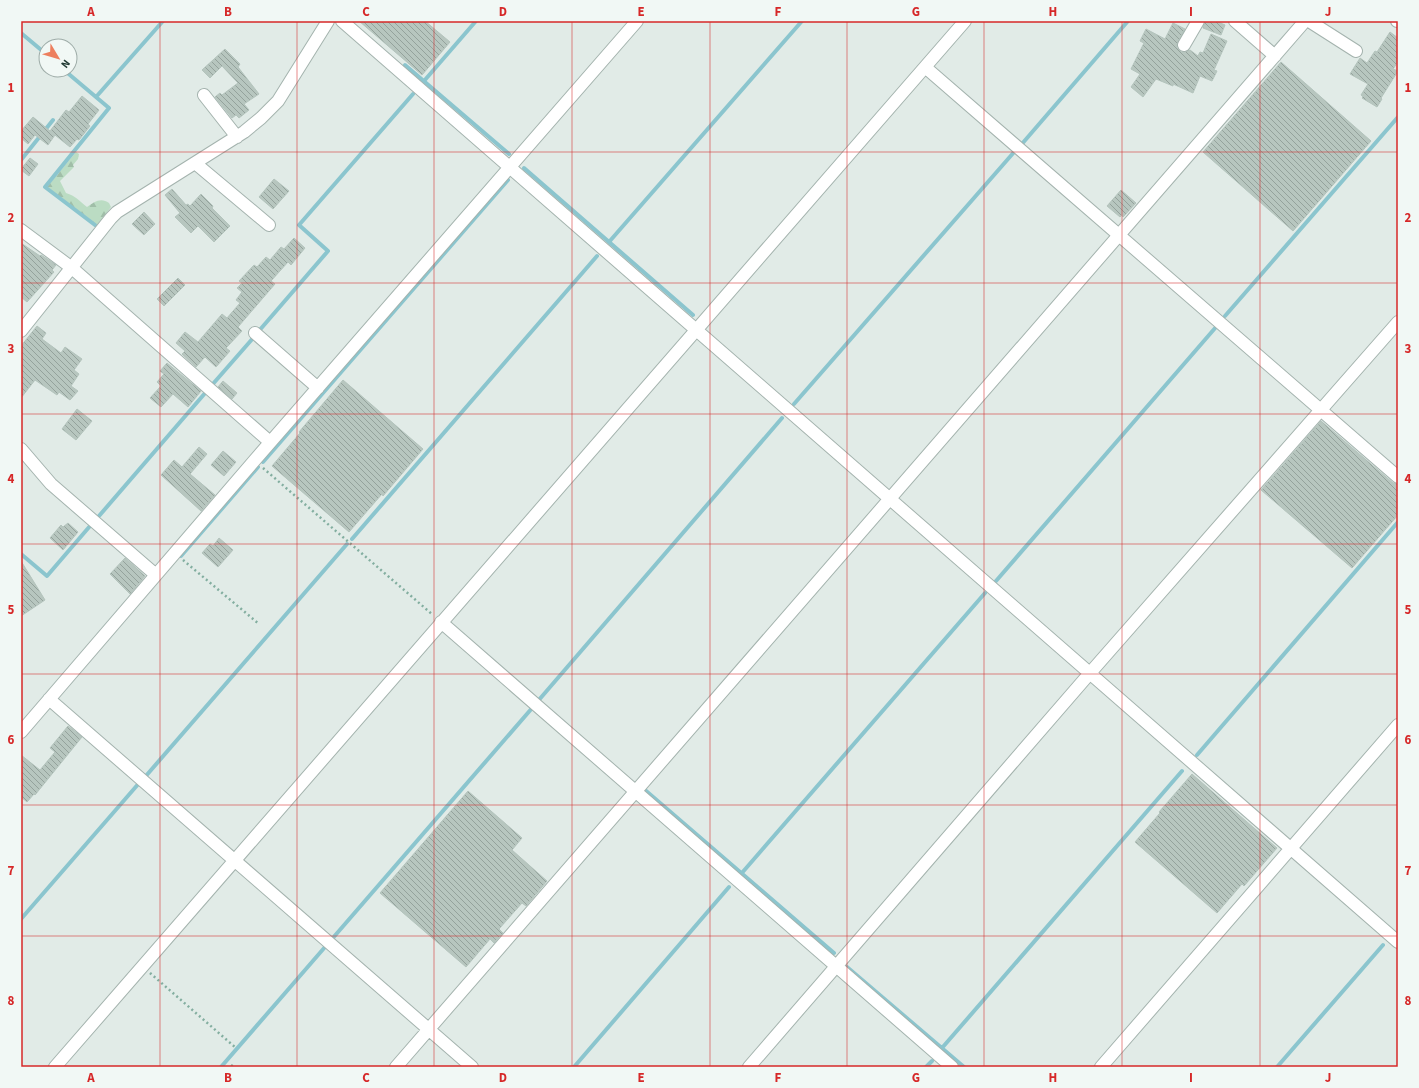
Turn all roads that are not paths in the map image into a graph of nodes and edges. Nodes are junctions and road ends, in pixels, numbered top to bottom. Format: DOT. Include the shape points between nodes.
graph roads {
  1 [pos="328,21"];
  2 [pos="342,21"];
  3 [pos="637,21"];
  4 [pos="965,21"];
  5 [pos="1198,21"];
  6 [pos="1235,21"];
  7 [pos="1306,21"];
  8 [pos="1309,21"];
  9 [pos="1184,45"];
  10 [pos="1356,51"];
  11 [pos="1275,56"];
  12 [pos="925,67"];
  13 [pos="204,95"];
  14 [pos="237,137"];
  15 [pos="195,163"];
  16 [pos="509,168"];
  17 [pos="269,225"];
  18 [pos="21,230"];
  19 [pos="1120,235"];
  20 [pos="72,268"];
  21 [pos="1398,322"];
  22 [pos="696,330"];
  23 [pos="21,331"];
  24 [pos="255,334"];
  25 [pos="318,388"];
  26 [pos="1321,410"];
  27 [pos="270,442"];
  28 [pos="21,449"];
  29 [pos="1398,477"];
  30 [pos="890,499"];
  31 [pos="156,575"];
  32 [pos="441,622"];
  33 [pos="1090,673"];
  34 [pos="49,699"];
  35 [pos="1398,725"];
  36 [pos="21,732"];
  37 [pos="636,792"];
  38 [pos="1291,848"];
  39 [pos="235,860"];
  40 [pos="1398,942"];
  41 [pos="836,966"];
  42 [pos="429,1029"];
  43 [pos="55,1067"];
  44 [pos="396,1067"];
  45 [pos="472,1067"];
  46 [pos="749,1067"];
  47 [pos="952,1067"];
  48 [pos="1101,1067"];
  1 -- 14 [label="street" via="278,100"];
  2 -- 16 [label="street"];
  3 -- 16 [label="street"];
  4 -- 12 [label="street"];
  5 -- 9 [label="street"];
  6 -- 11 [label="street"];
  7 -- 11 [label="street"];
  8 -- 10 [label="street"];
  11 -- 19 [label="street"];
  12 -- 19 [label="street"];
  12 -- 22 [label="street"];
  13 -- 14 [label="street"];
  14 -- 15 [label="street"];
  15 -- 17 [label="street"];
  15 -- 20 [label="street" via="117,212"];
  16 -- 22 [label="street"];
  16 -- 25 [label="street"];
  18 -- 20 [label="street"];
  19 -- 26 [label="street"];
  19 -- 30 [label="street"];
  20 -- 23 [label="street"];
  20 -- 27 [label="street"];
  21 -- 26 [label="street"];
  22 -- 30 [label="street"];
  22 -- 32 [label="street"];
  24 -- 25 [label="street"];
  25 -- 27 [label="street"];
  26 -- 29 [label="street"];
  26 -- 33 [label="street"];
  27 -- 31 [label="street"];
  28 -- 31 [label="street" via="51,484"];
  30 -- 33 [label="street"];
  30 -- 37 [label="street"];
  31 -- 34 [label="street"];
  32 -- 37 [label="street"];
  32 -- 39 [label="street"];
  33 -- 38 [label="street"];
  33 -- 41 [label="street"];
  34 -- 36 [label="street"];
  34 -- 39 [label="street"];
  35 -- 38 [label="street"];
  37 -- 41 [label="street"];
  37 -- 42 [label="street"];
  38 -- 40 [label="street"];
  38 -- 48 [label="street"];
  39 -- 42 [label="street"];
  39 -- 43 [label="street"];
  41 -- 46 [label="street"];
  41 -- 47 [label="street"];
  42 -- 44 [label="street"];
  42 -- 45 [label="street"];
}
